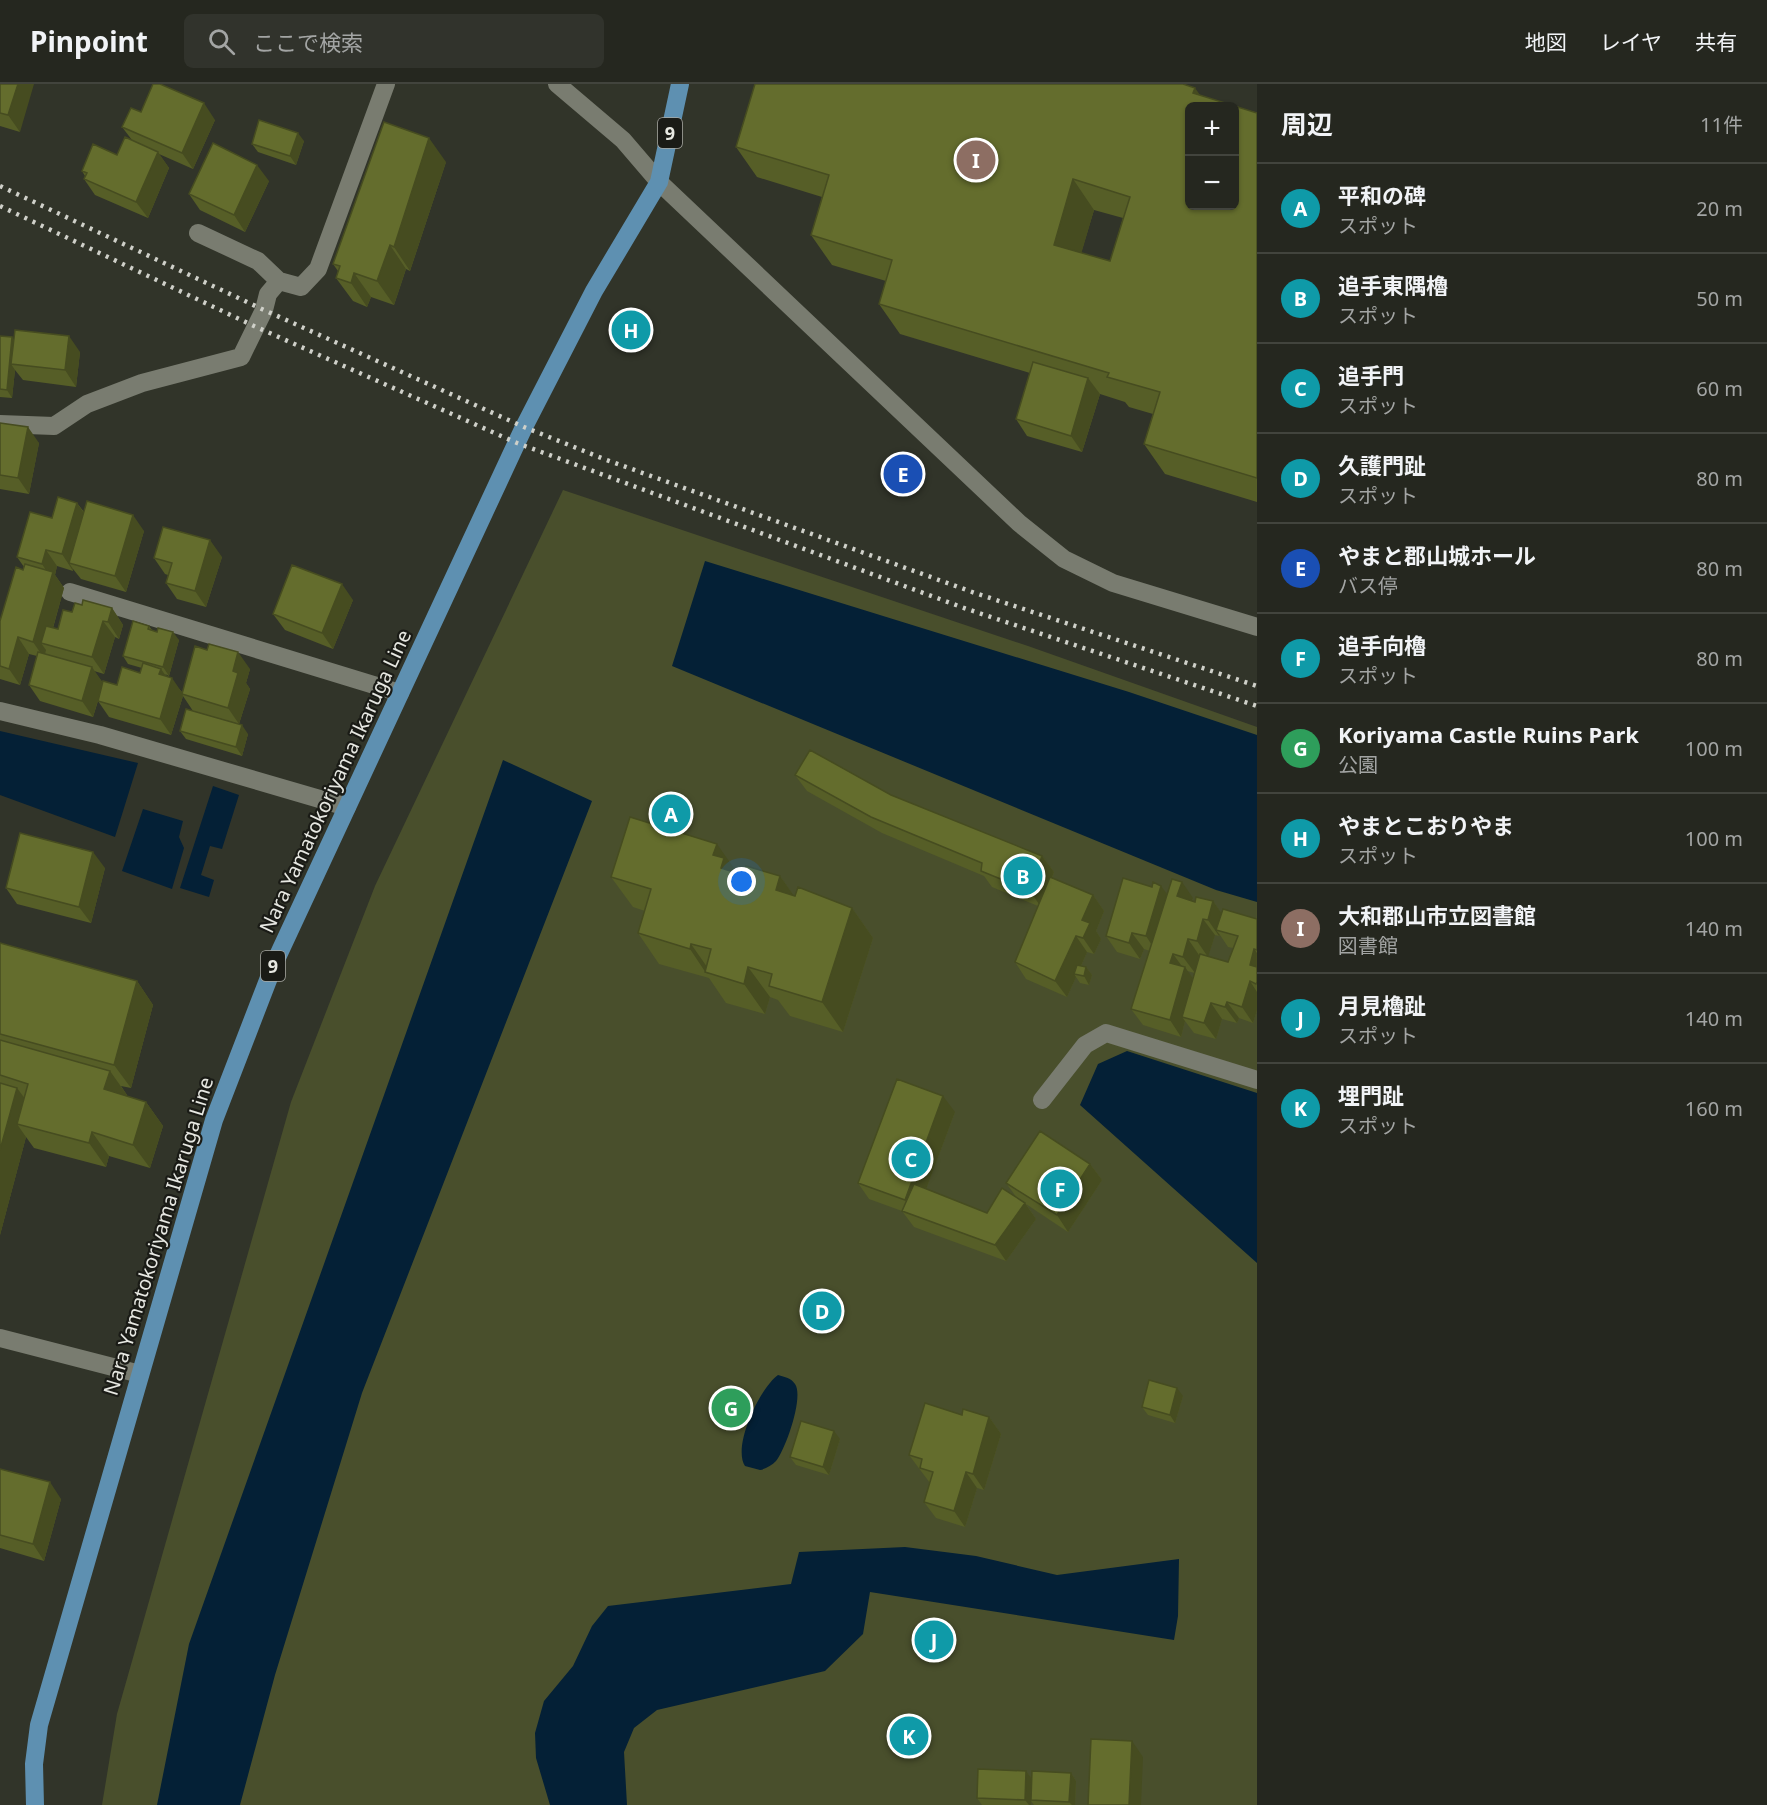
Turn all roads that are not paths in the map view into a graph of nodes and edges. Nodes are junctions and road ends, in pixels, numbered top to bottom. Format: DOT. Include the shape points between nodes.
graph roads {
  1 [pos="386,84"];
  2 [pos="557,84"];
  3 [pos="680,84"];
  4 [pos="660,182"];
  5 [pos="198,233"];
  6 [pos="279,281"];
  7 [pos="0,424"];
  8 [pos="70,592"];
  9 [pos="1257,627"];
  10 [pos="400,693"];
  11 [pos="0,711"];
  12 [pos="347,807"];
  13 [pos="1257,1080"];
  14 [pos="1042,1100"];
  15 [pos="0,1338"];
  16 [pos="140,1374"];
  17 [pos="35,1805"];
  1 -- 6 [label="street" via="318,268 302,287"];
  2 -- 4 [label="street" via="623,141"];
  3 -- 4 [label="main road, Nara Yamatokoriyama Ikaruga Line / 9"];
  4 -- 9 [label="street" via="1019,522 1064,559 1113,583"];
  4 -- 10 [label="main road, Nara Yamatokoriyama Ikaruga Line / 9" via="594,291 540,395"];
  5 -- 6 [label="street" via="258,261"];
  6 -- 7 [label="street" via="268,294 241,357 142,383 87,404 54,426"];
  8 -- 10 [label="street"];
  10 -- 12 [label="main road, Nara Yamatokoriyama Ikaruga Line / 9"];
  11 -- 12 [label="street" via="100,735"];
  12 -- 16 [label="main road, Nara Yamatokoriyama Ikaruga Line / 9" via="275,962 230,1074"];
  13 -- 14 [label="street" via="1106,1033 1085,1045"];
  15 -- 16 [label="street"];
  16 -- 17 [label="main road, Nara Yamatokoriyama Ikaruga Line / 9" via="39,1725 34,1764"];
}
